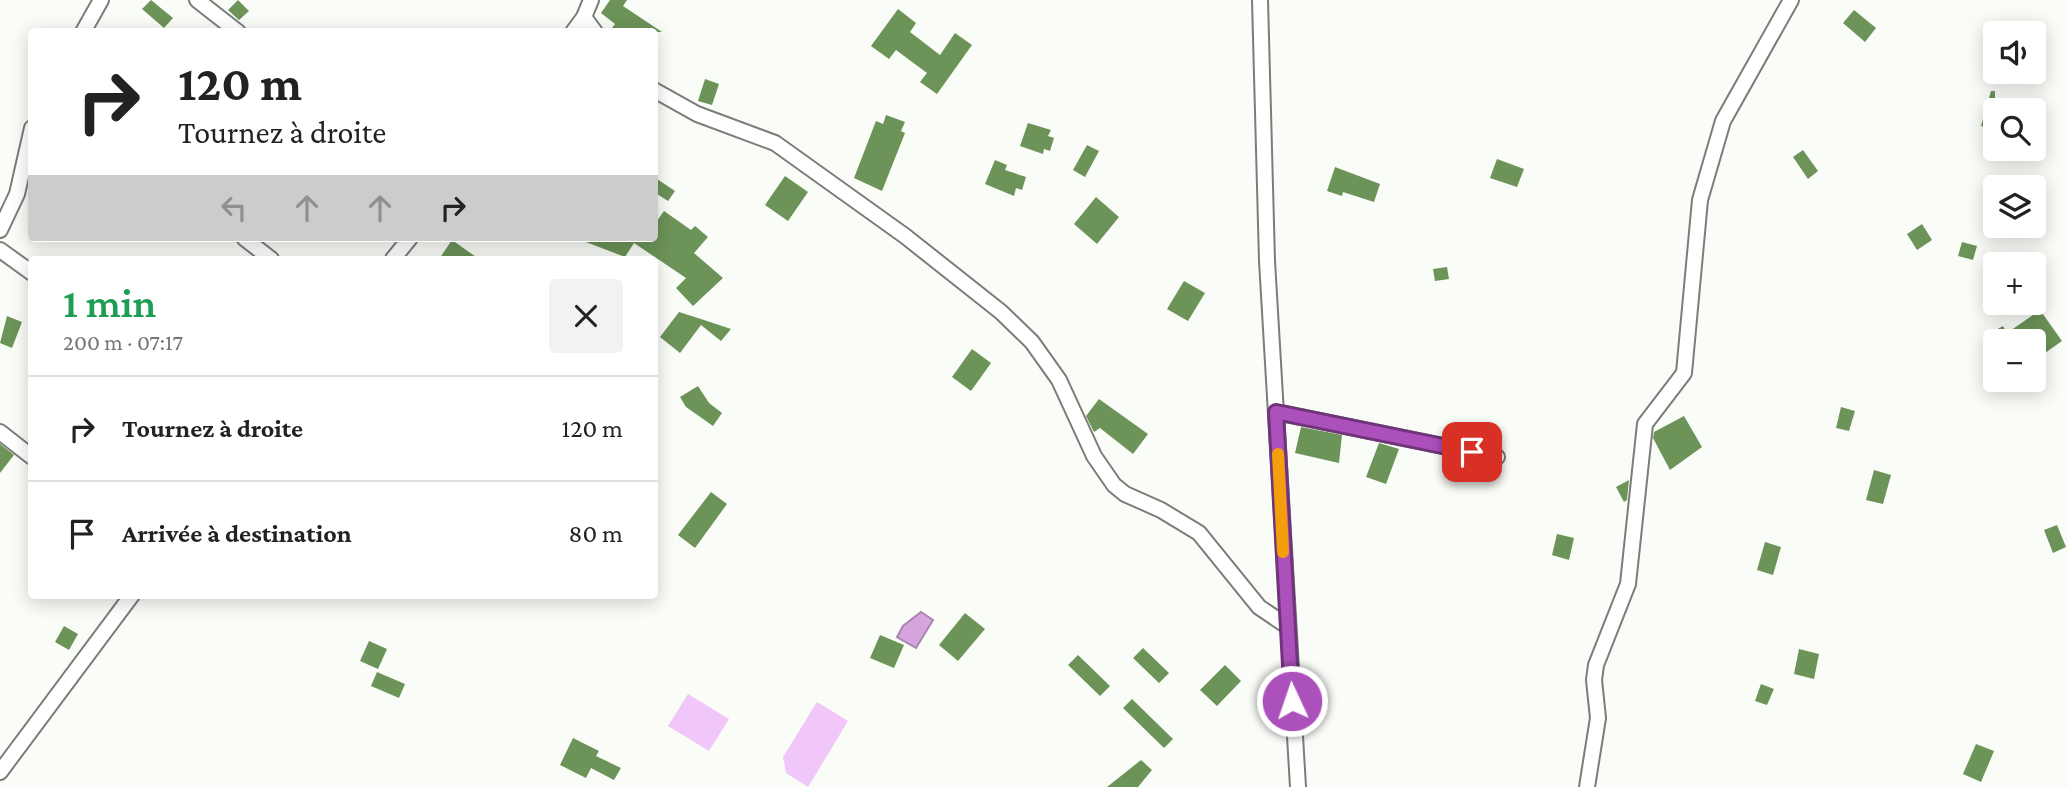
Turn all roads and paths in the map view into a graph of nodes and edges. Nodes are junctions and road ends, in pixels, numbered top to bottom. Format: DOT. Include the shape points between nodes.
graph roads {
  1 [pos="101,0"];
  2 [pos="197,0"];
  3 [pos="591,0"];
  4 [pos="1260,0"];
  5 [pos="1791,0"];
  6 [pos="584,17"];
  7 [pos="84,28"];
  8 [pos="233,28"];
  9 [pos="576,28"];
  10 [pos="592,28"];
  11 [pos="658,92"];
  12 [pos="28,146"];
  13 [pos="0,230"];
  14 [pos="249,242"];
  15 [pos="407,242"];
  16 [pos="0,250"];
  17 [pos="267,256"];
  18 [pos="395,256"];
  19 [pos="28,270"];
  20 [pos="1276,412"];
  21 [pos="0,432"];
  22 [pos="28,454"];
  23 [pos="1497,457"];
  24 [pos="129,599"];
  25 [pos="1287,626"];
  26 [pos="0,772"];
  27 [pos="1297,787"];
  28 [pos="1587,787"];
  1 -- 7 [label="street"];
  2 -- 8 [label="street"];
  3 -- 6 [label="street"];
  4 -- 20 [label="street"];
  5 -- 28 [label="street" via="1723,121 1700,200 1684,373 1645,424 1628,584 1596,665 1598,718"];
  6 -- 9 [label="street"];
  6 -- 10 [label="street"];
  11 -- 25 [label="street" via="697,114 775,143 1001,312 1032,342 1059,380 1094,456 1114,485 1199,533 1259,607"];
  12 -- 13 [label="street" via="17,194"];
  14 -- 17 [label="street"];
  15 -- 18 [label="street"];
  16 -- 19 [label="street"];
  20 -- 23 [label="street"];
  20 -- 25 [label="street"];
  21 -- 22 [label="street"];
  24 -- 26 [label="street"];
  25 -- 27 [label="street"];
}
